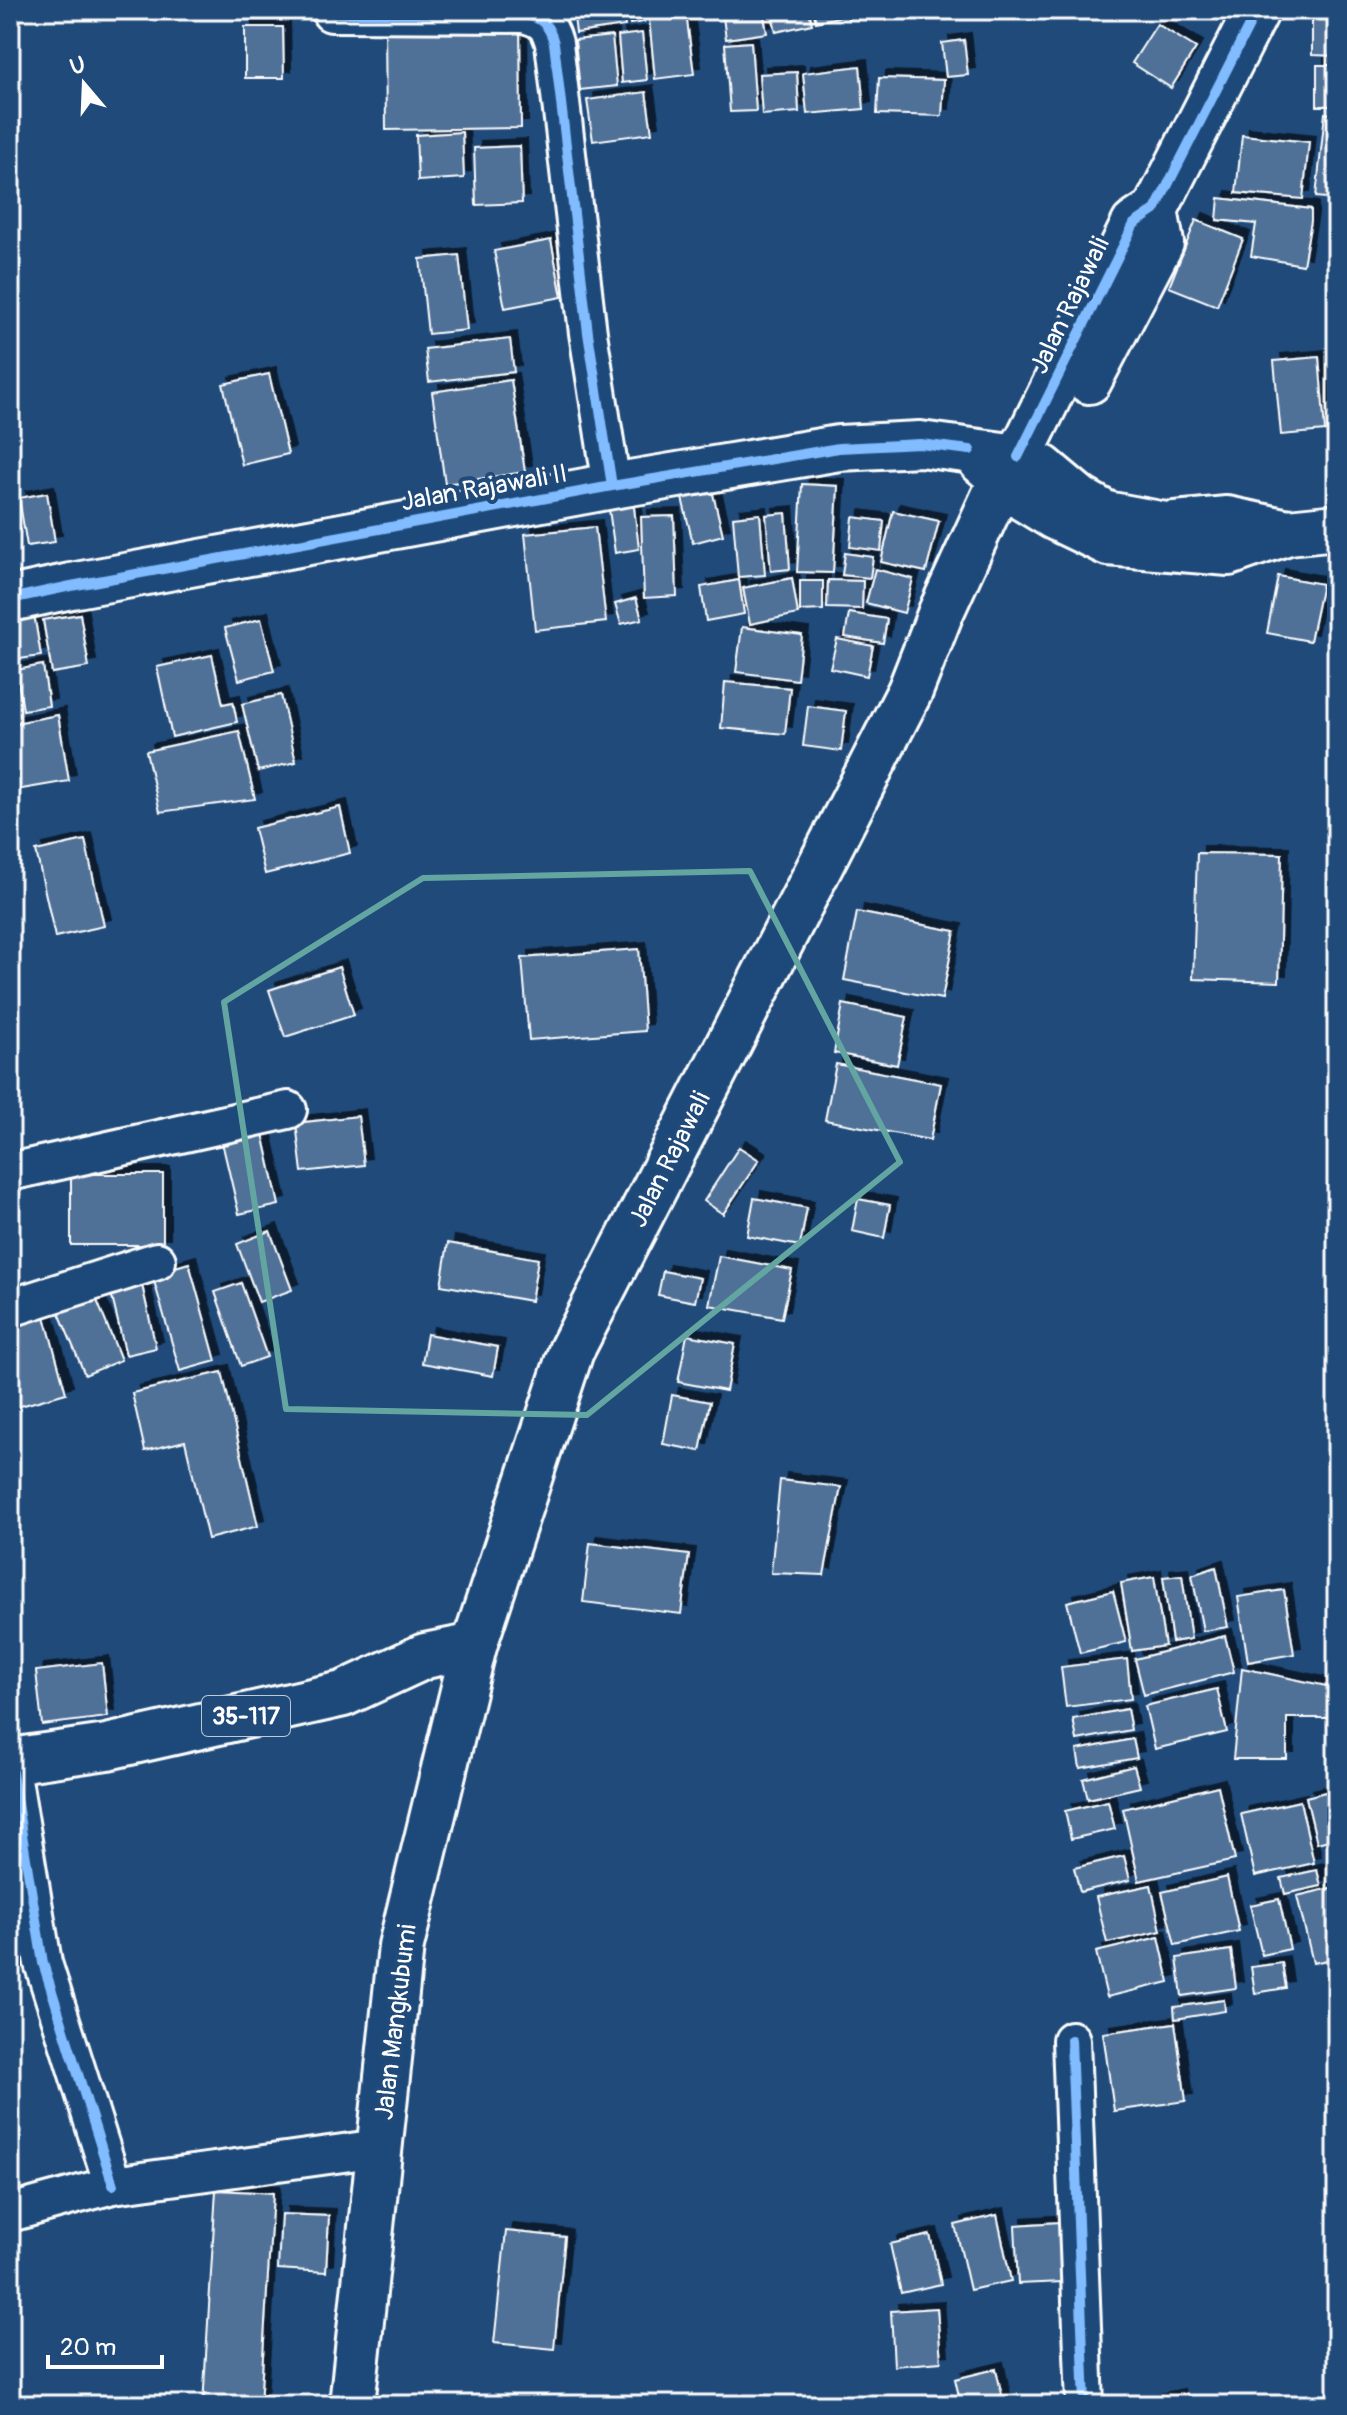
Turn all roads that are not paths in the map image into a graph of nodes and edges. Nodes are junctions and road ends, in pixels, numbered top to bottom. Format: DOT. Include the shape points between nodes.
graph roads {
  1 [pos="1257,10"];
  2 [pos="331,13"];
  3 [pos="1022,476"];
  4 [pos="612,486"];
  5 [pos="1337,527"];
  6 [pos="10,599"];
  7 [pos="288,1110"];
  8 [pos="10,1172"];
  9 [pos="157,1261"];
  10 [pos="10,1308"];
  11 [pos="474,1646"];
  12 [pos="10,1761"];
  13 [pos="1071,2040"];
  14 [pos="379,2148"];
  15 [pos="113,2185"];
  16 [pos="10,2213"];
  17 [pos="352,2405"];
  18 [pos="1085,2405"];
  1 -- 3 [label="main road, Jalan Rajawali" via="1155,210 1134,224"];
  2 -- 4 [label="street" via="524,14 538,18 551,31"];
  3 -- 4 [label="main road, Jalan Rajawali II" via="970,450 920,444 839,448"];
  3 -- 5 [label="main road" via="1054,517 1108,543 1229,553 1288,532"];
  3 -- 11 [label="main road, Jalan Rajawali" via="941,612 910,691 571,1351"];
  4 -- 6 [label="main road, Jalan Rajawali II"];
  7 -- 8 [label="street"];
  9 -- 10 [label="street"];
  11 -- 12 [label="main road, 35-117" via="425,1656 343,1694 107,1747"];
  11 -- 14 [label="main road, Jalan Mangkubumi" via="401,1946"];
  12 -- 15 [label="street" via="43,1963"];
  13 -- 18 [label="street"];
  14 -- 15 [label="street"];
  14 -- 17 [label="main road, Jalan Mangkubumi"];
  15 -- 16 [label="street"];
}
